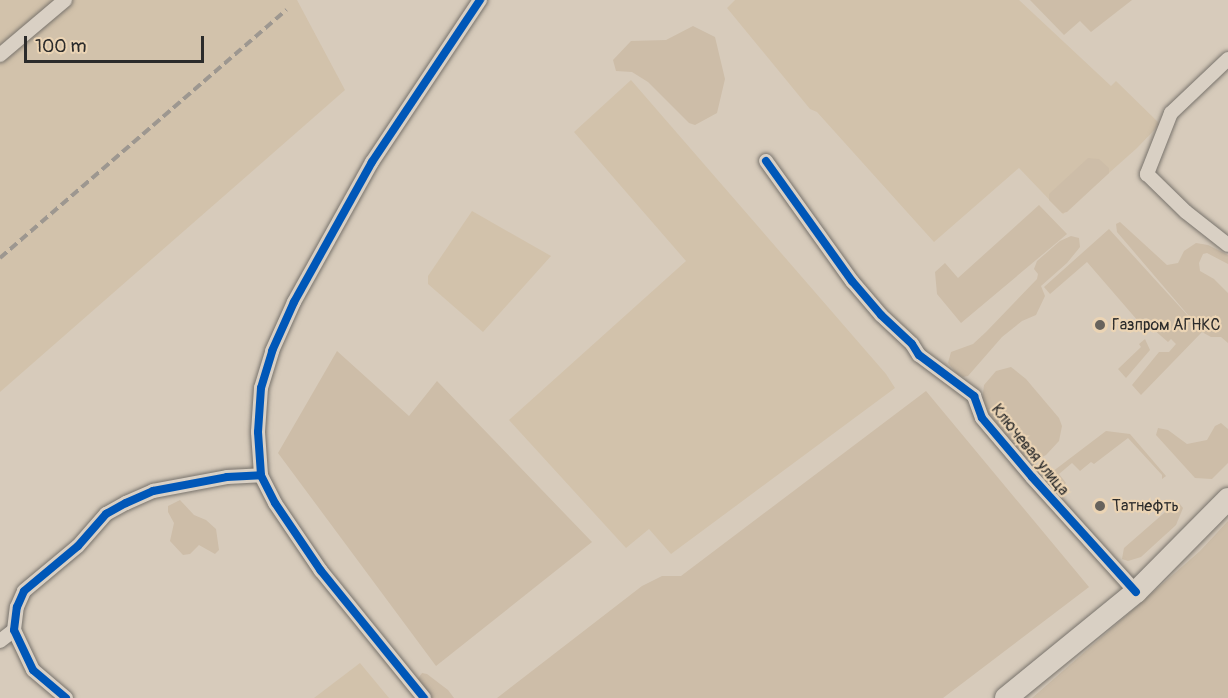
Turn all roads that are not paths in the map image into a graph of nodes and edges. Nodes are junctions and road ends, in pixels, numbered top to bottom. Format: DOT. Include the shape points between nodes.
graph roads {
  1 [pos="66,0"];
  2 [pos="480,0"];
  3 [pos="0,55"];
  4 [pos="1228,60"];
  5 [pos="766,161"];
  6 [pos="1228,245"];
  7 [pos="261,475"];
  8 [pos="1228,500"];
  9 [pos="1136,592"];
  10 [pos="14,630"];
  11 [pos="0,641"];
  12 [pos="66,698"];
  13 [pos="424,698"];
  14 [pos="1006,698"];
  1 -- 3 [label="street"];
  2 -- 7 [label="street" via="372,162 294,302 261,388"];
  4 -- 6 [label="street" via="1171,114 1147,174"];
  5 -- 9 [label="street, Ключевая улица" via="881,315 920,355 974,396 982,418"];
  7 -- 10 [label="street" via="227,477 153,491 106,514 78,546 24,591"];
  7 -- 13 [label="street" via="299,541"];
  8 -- 9 [label="main road"];
  9 -- 14 [label="main road"];
  10 -- 11 [label="street"];
  10 -- 12 [label="street" via="33,670"];
}
